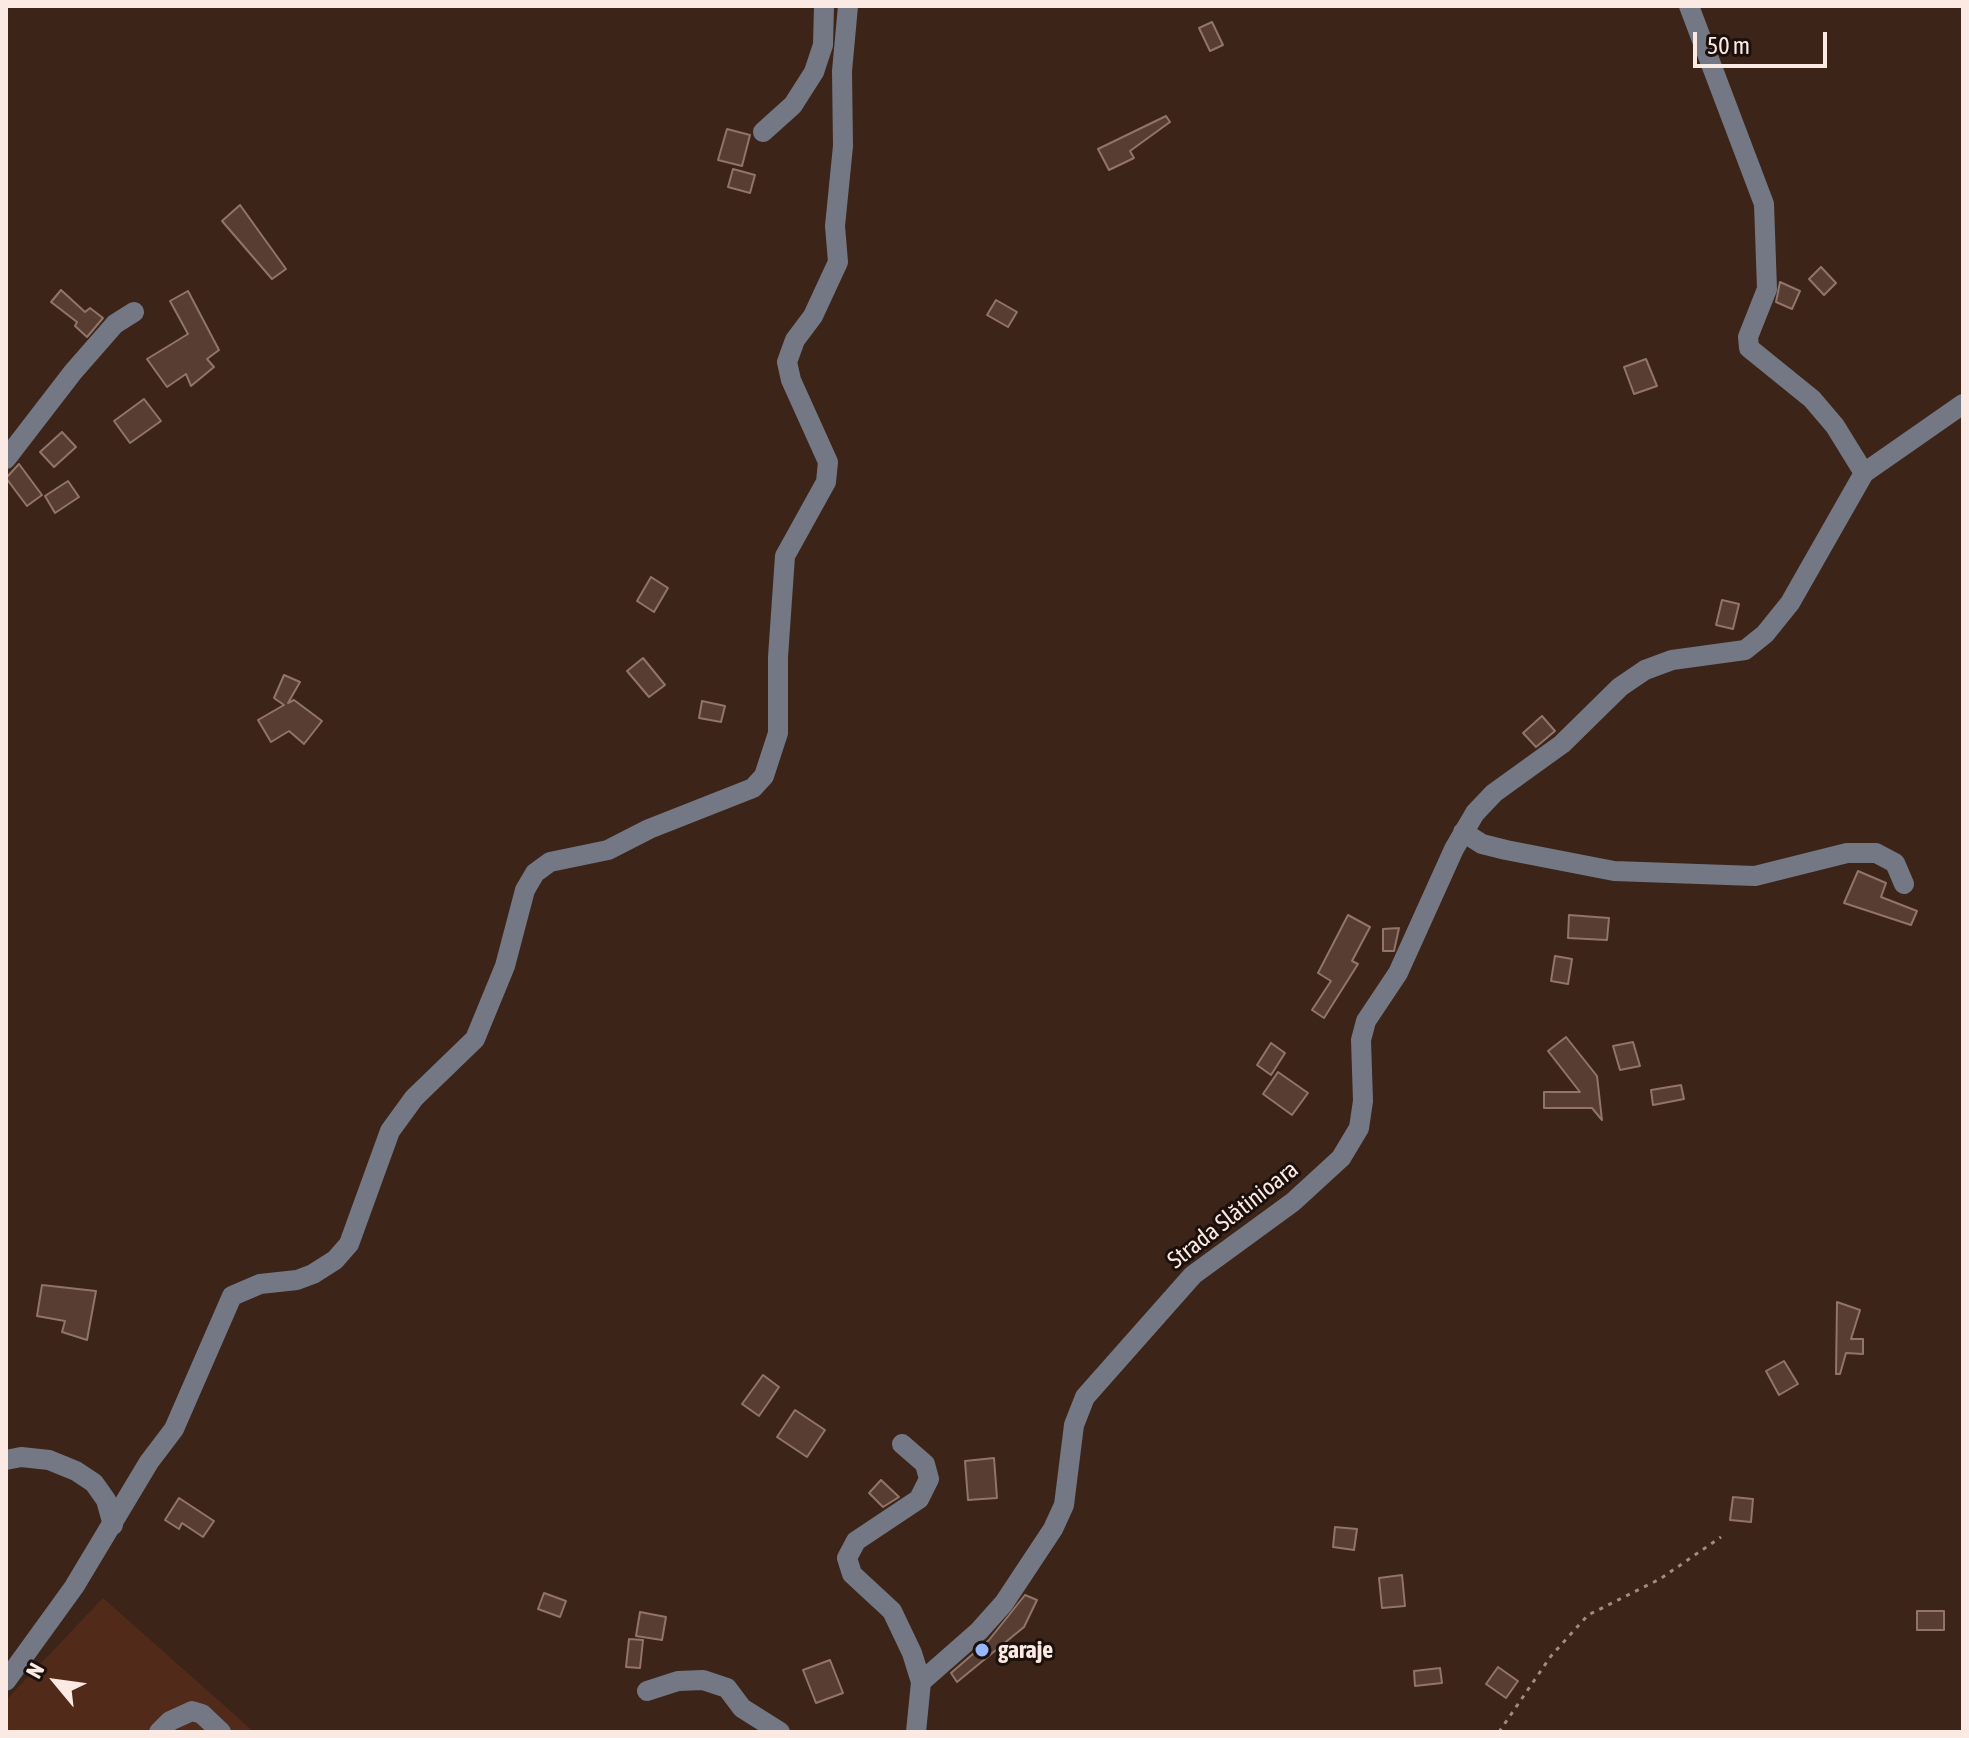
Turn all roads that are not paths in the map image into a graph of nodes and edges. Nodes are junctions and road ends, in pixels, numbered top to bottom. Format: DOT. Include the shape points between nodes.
graph roads {
  1 [pos="824,6"];
  2 [pos="848,6"];
  3 [pos="1689,6"];
  4 [pos="763,132"];
  5 [pos="134,312"];
  6 [pos="1963,404"];
  7 [pos="6,459"];
  8 [pos="1864,473"];
  9 [pos="1463,832"];
  10 [pos="1904,884"];
  11 [pos="902,1444"];
  12 [pos="6,1460"];
  13 [pos="113,1525"];
  14 [pos="6,1681"];
  15 [pos="921,1682"];
  16 [pos="647,1691"];
  17 [pos="159,1732"];
  18 [pos="221,1732"];
  19 [pos="780,1732"];
  20 [pos="916,1732"];
  1 -- 4 [label="street" via="823,45 814,72 793,105"];
  2 -- 13 [label="street" via="835,226 838,262 787,362 822,443 827,472 817,504 785,556 773,759 753,788 608,850 550,862 535,873 475,1039 414,1098 390,1131 349,1244 313,1274 260,1284 232,1296 174,1429"];
  3 -- 8 [label="street" via="1764,204 1767,289 1748,337 1749,348 1812,399"];
  5 -- 7 [label="street" via="115,324 73,372"];
  6 -- 8 [label="street, Strada Slătinioara"];
  8 -- 9 [label="street, Strada Slătinioara" via="1790,603 1765,634 1745,650 1672,660 1645,670 1562,744 1494,793"];
  9 -- 10 [label="street" via="1482,844 1614,871 1755,876 1847,853 1876,853 1895,863"];
  9 -- 15 [label="street, Strada Slătinioara" via="1410,951 1366,1021 1359,1128 1341,1158 1293,1202 1193,1275 1098,1380 1074,1425 1064,1505 1053,1529 1004,1603"];
  11 -- 15 [label="street" via="925,1464 929,1479 919,1499 856,1541 847,1558 852,1574 892,1611"];
  12 -- 13 [label="street" via="49,1460 76,1471 100,1492"];
  13 -- 14 [label="street"];
  15 -- 20 [label="street"];
  16 -- 19 [label="street" via="703,1680 727,1688 742,1708"];
  17 -- 18 [label="street" via="192,1711"];
}
